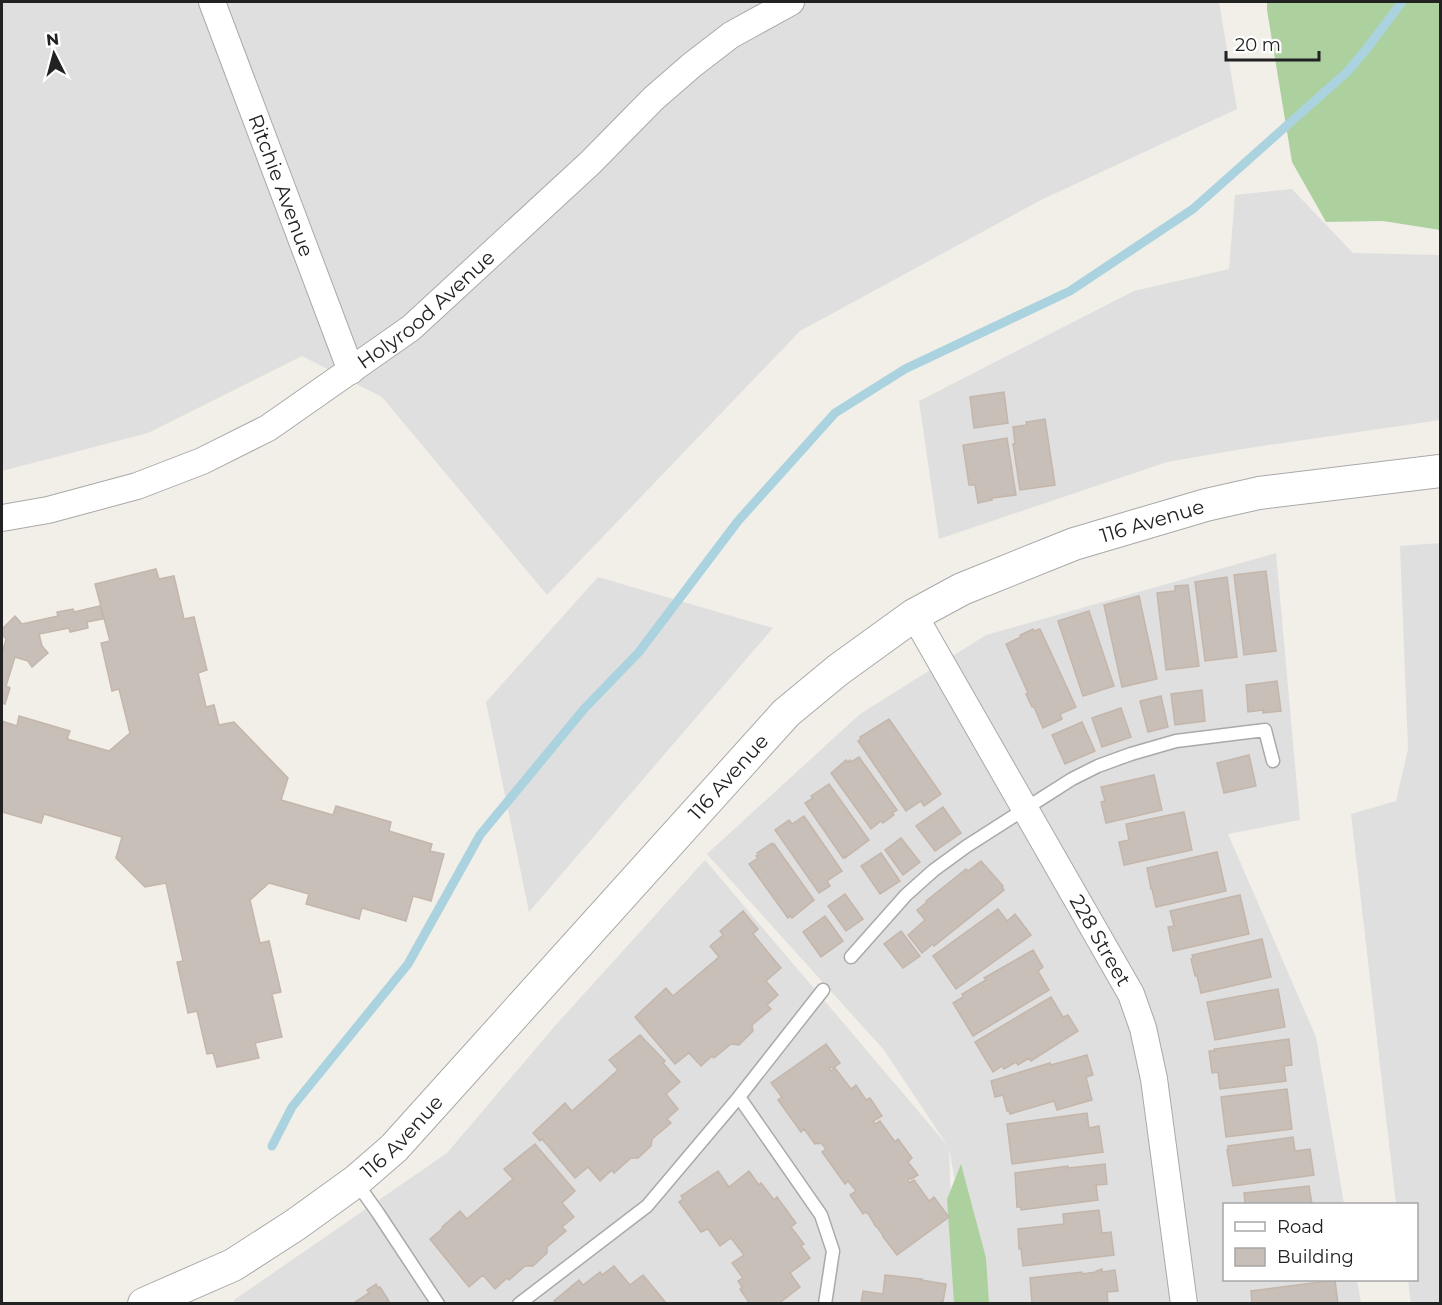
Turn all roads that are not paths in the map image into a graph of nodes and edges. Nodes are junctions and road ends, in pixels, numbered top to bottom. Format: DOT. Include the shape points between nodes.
graph roads {
  1 [pos="212,2"];
  2 [pos="791,2"];
  3 [pos="351,371"];
  4 [pos="1440,471"];
  5 [pos="2,518"];
  6 [pos="914,615"];
  7 [pos="1273,761"];
  8 [pos="1025,809"];
  9 [pos="851,957"];
  10 [pos="823,990"];
  11 [pos="739,1097"];
  12 [pos="356,1181"];
  13 [pos="144,1304"];
  14 [pos="438,1304"];
  15 [pos="519,1304"];
  16 [pos="825,1304"];
  17 [pos="1184,1304"];
  1 -- 3 [label="street, Ritchie Avenue"];
  2 -- 3 [label="street, Holyrood Avenue" via="731,35 692,65 433,309"];
  3 -- 5 [label="street, Holyrood Avenue" via="268,428 202,461 107,495"];
  4 -- 6 [label="street, 116 Avenue" via="1259,493 1186,511 1074,544 962,589"];
  6 -- 8 [label="street, 228 Street"];
  6 -- 12 [label="street, 116 Avenue" via="786,712 432,1107"];
  7 -- 8 [label="lane" via="1265,730 1176,741 1098,766"];
  8 -- 9 [label="lane" via="934,870 906,895"];
  8 -- 17 [label="street, 228 Street" via="1131,994 1143,1028 1158,1102"];
  10 -- 11 [label="lane"];
  11 -- 15 [label="lane" via="646,1206"];
  11 -- 16 [label="lane" via="821,1215 833,1251"];
  12 -- 13 [label="street, 116 Avenue" via="233,1265"];
  12 -- 14 [label="lane"];
}
